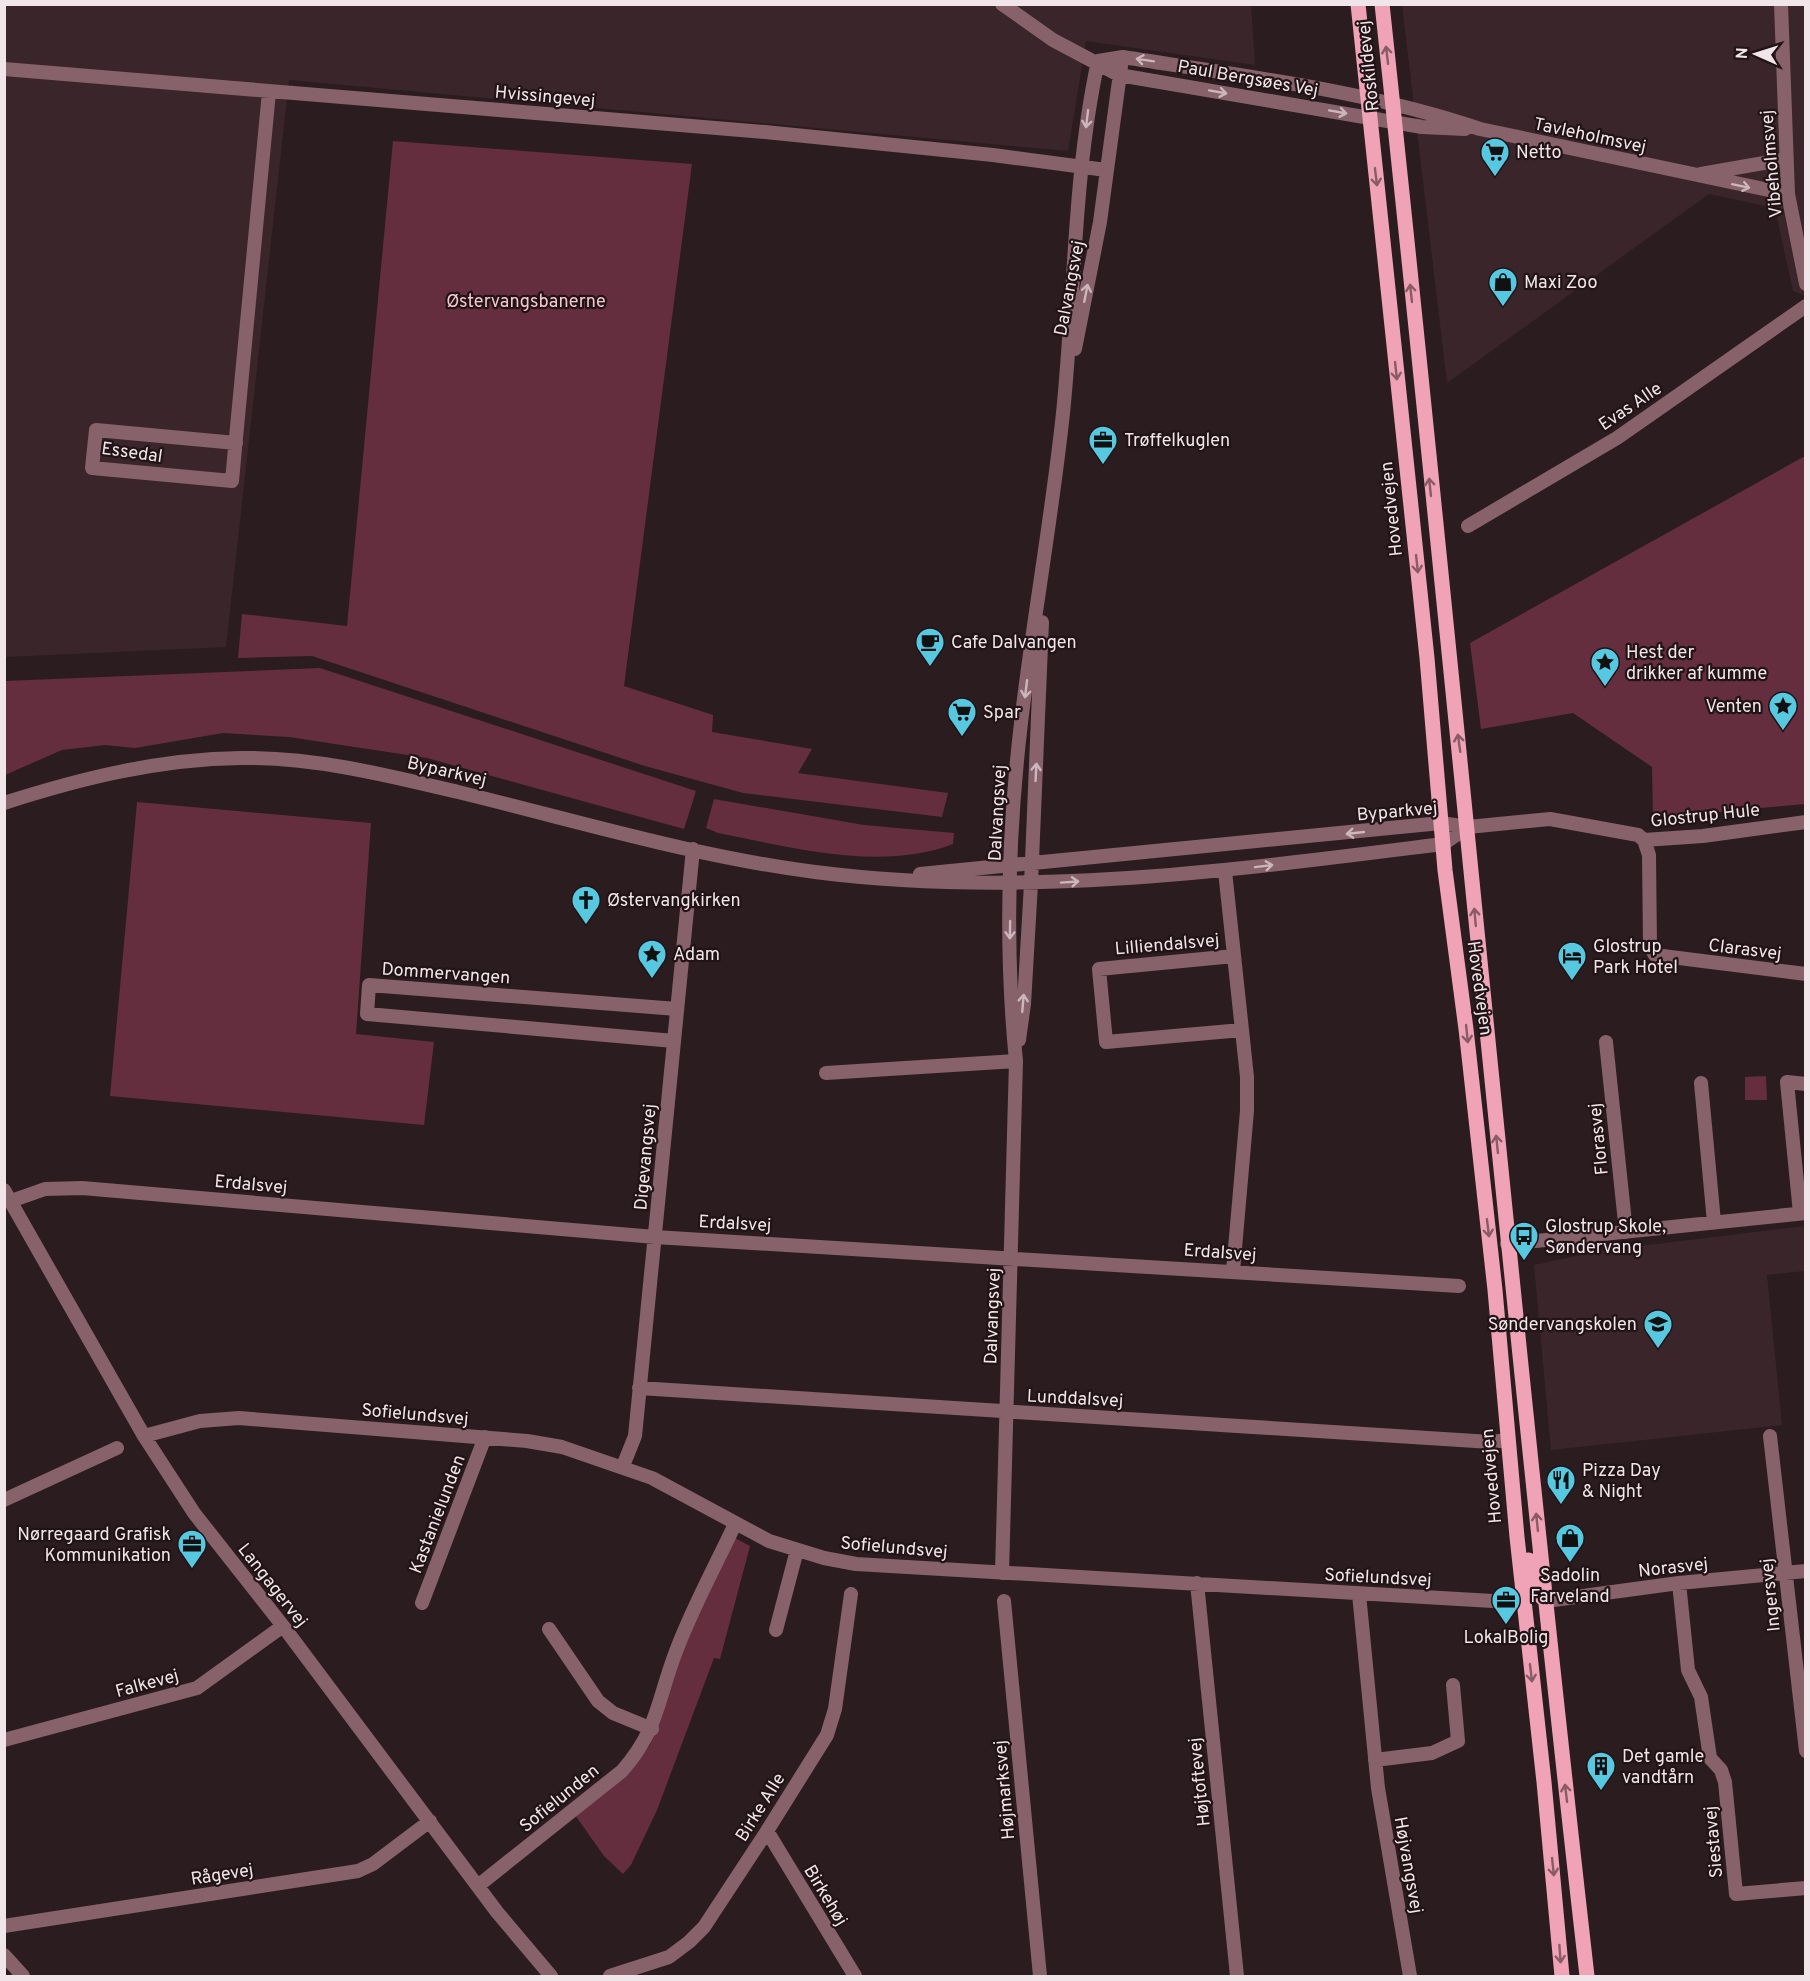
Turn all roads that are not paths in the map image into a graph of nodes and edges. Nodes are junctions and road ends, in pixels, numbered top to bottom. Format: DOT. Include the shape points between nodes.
graph roads {
  1 [pos="1002,4"];
  2 [pos="1358,4"];
  3 [pos="1382,4"];
  4 [pos="1781,4"];
  5 [pos="1123,57"];
  6 [pos="1098,62"];
  7 [pos="4,69"];
  8 [pos="1119,75"];
  9 [pos="269,92"];
  10 [pos="1368,99"];
  11 [pos="1392,105"];
  12 [pos="1370,118"];
  13 [pos="1394,123"];
  14 [pos="1480,129"];
  15 [pos="1786,159"];
  16 [pos="1082,168"];
  17 [pos="1106,170"];
  18 [pos="1694,175"];
  19 [pos="1788,194"];
  20 [pos="1806,284"];
  21 [pos="1806,306"];
  22 [pos="1063,413"];
  23 [pos="236,443"];
  24 [pos="1468,526"];
  25 [pos="1043,569"];
  26 [pos="4,803"];
  27 [pos="1806,822"];
  28 [pos="1441,823"];
  29 [pos="1468,827"];
  30 [pos="1644,840"];
  31 [pos="1443,844"];
  32 [pos="693,849"];
  33 [pos="1032,861"];
  34 [pos="1012,863"];
  35 [pos="1225,871"];
  36 [pos="879,879"];
  37 [pos="1012,884"];
  38 [pos="1031,884"];
  39 [pos="1234,956"];
  40 [pos="1806,974"];
  41 [pos="677,1010"];
  42 [pos="1242,1029"];
  43 [pos="674,1041"];
  44 [pos="1606,1042"];
  45 [pos="1016,1061"];
  46 [pos="826,1072"];
  47 [pos="1701,1083"];
  48 [pos="1806,1084"];
  49 [pos="8,1196"];
  50 [pos="1803,1213"];
  51 [pos="1714,1222"];
  52 [pos="1626,1232"];
  53 [pos="655,1237"];
  54 [pos="1507,1244"];
  55 [pos="1012,1258"];
  56 [pos="1233,1271"];
  57 [pos="1459,1286"];
  58 [pos="639,1388"];
  59 [pos="1007,1412"];
  60 [pos="144,1436"];
  61 [pos="1770,1436"];
  62 [pos="485,1437"];
  63 [pos="1508,1440"];
  64 [pos="117,1448"];
  65 [pos="1510,1462"];
  66 [pos="623,1466"];
  67 [pos="4,1500"];
  68 [pos="735,1524"];
  69 [pos="797,1551"];
  70 [pos="1806,1571"];
  71 [pos="1002,1573"];
  72 [pos="1785,1574"];
  73 [pos="1197,1583"];
  74 [pos="1679,1583"];
  75 [pos="851,1594"];
  76 [pos="1359,1594"];
  77 [pos="1004,1600"];
  78 [pos="1523,1601"];
  79 [pos="1546,1601"];
  80 [pos="422,1604"];
  81 [pos="283,1626"];
  82 [pos="549,1629"];
  83 [pos="776,1630"];
  84 [pos="1452,1685"];
  85 [pos="652,1730"];
  86 [pos="4,1740"];
  87 [pos="1806,1751"];
  88 [pos="1375,1760"];
  89 [pos="430,1821"];
  90 [pos="766,1832"];
  91 [pos="478,1885"];
  92 [pos="1806,1888"];
  93 [pos="4,1926"];
  94 [pos="4,1954"];
  95 [pos="23,1977"];
  96 [pos="551,1977"];
  97 [pos="610,1977"];
  98 [pos="855,1977"];
  99 [pos="1040,1977"];
  100 [pos="1237,1977"];
  101 [pos="1410,1977"];
  102 [pos="1562,1977"];
  103 [pos="1587,1977"];
  1 -- 6 [label="street, Paul Bergsøes Vej" via="1053,40"];
  2 -- 10 [label="main road, Hovedvejen"];
  11 -- 3 [label="main road, Roskildevej, one-way"];
  4 -- 15 [label="street, Vibeholmsvej"];
  5 -- 6 [label="street, Paul Bergsøes Vej"];
  5 -- 8 [label="street, Dalvangsvej"];
  10 -- 5 [label="street, Paul Bergsøes Vej, one-way"];
  6 -- 8 [label="street, Paul Bergsøes Vej"];
  6 -- 16 [label="street, Dalvangsvej, one-way" via="1087,113"];
  7 -- 9 [label="street, Hvissingevej"];
  8 -- 12 [label="street, Paul Bergsøes Vej, one-way"];
  8 -- 17 [label="street, Dalvangsvej"];
  9 -- 16 [label="street, Hvissingevej" via="776,133 993,154"];
  9 -- 23 [label="street, Essedal"];
  10 -- 11 [label="street, Paul Bergsøes Vej"];
  10 -- 12 [label="main road, Hovedvejen"];
  11 -- 13 [label="main road, Roskildevej"];
  11 -- 14 [label="street, Tavleholmsvej"];
  12 -- 13 [label="street, Paul Bergsøes Vej"];
  12 -- 28 [label="main road, Hovedvejen, one-way"];
  13 -- 14 [label="street, Tavleholmsvej"];
  29 -- 13 [label="main road, Hovedvejen, one-way"];
  14 -- 18 [label="street, Tavleholmsvej"];
  15 -- 18 [label="street, Tavleholmsvej"];
  15 -- 19 [label="street, Vibeholmsvej"];
  16 -- 17 [label="street"];
  16 -- 22 [label="street, Dalvangsvej"];
  22 -- 17 [label="street, Dalvangsvej, one-way" via="1100,222"];
  18 -- 19 [label="street, Tavleholmsvej, one-way"];
  19 -- 20 [label="street, Vibeholmsvej"];
  21 -- 24 [label="street, Evas Alle" via="1617,438"];
  22 -- 25 [label="street, Dalvangsvej"];
  23 -- 23 [label="street, Essedal" via="232,481 92,468 96,430"];
  33 -- 25 [label="street, Dalvangsvej, one-way"];
  25 -- 34 [label="street, Dalvangsvej, one-way" via="1021,724"];
  26 -- 32 [label="street, Byparkvej" via="112,772 148,766 225,758 289,761 398,778"];
  27 -- 30 [label="street, Glostrup Hule"];
  28 -- 29 [label="street, Byparkvej"];
  28 -- 31 [label="main road, Hovedvejen"];
  28 -- 33 [label="street, Byparkvej, one-way"];
  29 -- 30 [label="street, Glostrup Hule" via="1531,819 1558,820 1632,832"];
  29 -- 31 [label="street, Byparkvej"];
  54 -- 29 [label="main road, Hovedvejen, one-way"];
  30 -- 40 [label="street, Clarasvej" via="1649,855 1650,946 1655,955"];
  35 -- 31 [label="street, Byparkvej, one-way"];
  31 -- 63 [label="main road, Hovedvejen, one-way"];
  32 -- 36 [label="street, Byparkvej" via="812,872"];
  32 -- 41 [label="street, Digevangsvej"];
  33 -- 34 [label="street, Byparkvej"];
  33 -- 38 [label="street, Dalvangsvej"];
  34 -- 36 [label="street, Byparkvej"];
  34 -- 37 [label="street, Dalvangsvej"];
  38 -- 35 [label="street, Byparkvej, one-way"];
  35 -- 39 [label="street, Lilliendalsvej"];
  36 -- 37 [label="street, Byparkvej"];
  37 -- 38 [label="street, Byparkvej"];
  37 -- 45 [label="street, Dalvangsvej, one-way" via="1010,997"];
  45 -- 38 [label="street, Dalvangsvej, one-way" via="1024,1004"];
  39 -- 42 [label="street, Lilliendalsvej"];
  39 -- 42 [label="street, Lilliendalsvej" via="1099,969 1106,1042"];
  41 -- 43 [label="street, Digevangsvej"];
  41 -- 43 [label="street, Dommervangen" via="369,985 367,1014"];
  42 -- 56 [label="street, Lilliendalsvej" via="1247,1112"];
  43 -- 53 [label="street, Digevangsvej"];
  44 -- 52 [label="street, Florasvej"];
  45 -- 46 [label="street"];
  45 -- 55 [label="street, Dalvangsvej"];
  47 -- 51 [label="street"];
  48 -- 50 [label="street" via="1787,1082"];
  49 -- 53 [label="street, Erdalsvej" via="82,1188"];
  49 -- 60 [label="street, Langagervej"];
  50 -- 51 [label="street"];
  51 -- 52 [label="street"];
  52 -- 54 [label="street"];
  53 -- 55 [label="street, Erdalsvej"];
  53 -- 58 [label="street, Digevangsvej"];
  79 -- 54 [label="main road, Hovedvejen, one-way"];
  55 -- 56 [label="street, Erdalsvej"];
  55 -- 59 [label="street, Dalvangsvej"];
  56 -- 57 [label="street, Erdalsvej"];
  58 -- 59 [label="street, Lunddalsvej"];
  58 -- 66 [label="street, Digevangsvej" via="634,1443"];
  59 -- 63 [label="street, Lunddalsvej"];
  59 -- 71 [label="street, Dalvangsvej"];
  60 -- 62 [label="street, Sofielundsvej" via="200,1421 239,1418"];
  60 -- 81 [label="street, Langagervej" via="194,1513"];
  61 -- 72 [label="street, Ingersvej"];
  62 -- 66 [label="street, Sofielundsvej" via="545,1443"];
  62 -- 80 [label="street, Kastanielunden"];
  63 -- 65 [label="main road, Hovedvejen"];
  64 -- 67 [label="street"];
  65 -- 78 [label="main road, Hovedvejen"];
  65 -- 79 [label="main road" via="1525,1526 1533,1589"];
  66 -- 68 [label="street, Sofielundsvej"];
  68 -- 69 [label="street, Sofielundsvej"];
  68 -- 85 [label="street, Sofielunden" via="675,1653"];
  69 -- 71 [label="street, Sofielundsvej" via="856,1564"];
  69 -- 83 [label="street"];
  70 -- 72 [label="street, Norasvej"];
  71 -- 73 [label="street, Sofielundsvej"];
  72 -- 74 [label="street, Norasvej"];
  72 -- 87 [label="street, Ingersvej"];
  73 -- 76 [label="street, Sofielundsvej"];
  73 -- 100 [label="street, Højtoftevej"];
  74 -- 79 [label="street, Norasvej"];
  74 -- 92 [label="street, Siestavej" via="1688,1670 1701,1697 1708,1752 1725,1782 1736,1894"];
  75 -- 90 [label="street, Birke Alle" via="835,1709 827,1735"];
  76 -- 78 [label="street, Sofielundsvej"];
  76 -- 88 [label="street, Højvangsvej"];
  77 -- 99 [label="street, Højmarksvej"];
  78 -- 102 [label="main road, Hovedvejen, one-way"];
  103 -- 79 [label="main road, Hovedvejen, one-way"];
  81 -- 86 [label="street, Falkevej" via="197,1688"];
  81 -- 89 [label="street, Langagervej"];
  82 -- 85 [label="street" via="598,1701 613,1713"];
  84 -- 88 [label="street" via="1458,1741 1432,1753"];
  85 -- 91 [label="street, Sofielunden" via="622,1771"];
  88 -- 101 [label="street, Højvangsvej"];
  89 -- 91 [label="street, Langagervej"];
  89 -- 93 [label="street, Rågevej" via="358,1871"];
  90 -- 97 [label="street, Birke Alle" via="704,1927 689,1942 669,1957"];
  90 -- 98 [label="street, Birkehøj"];
  91 -- 96 [label="street, Langagervej"];
  94 -- 95 [label="street"];
}
